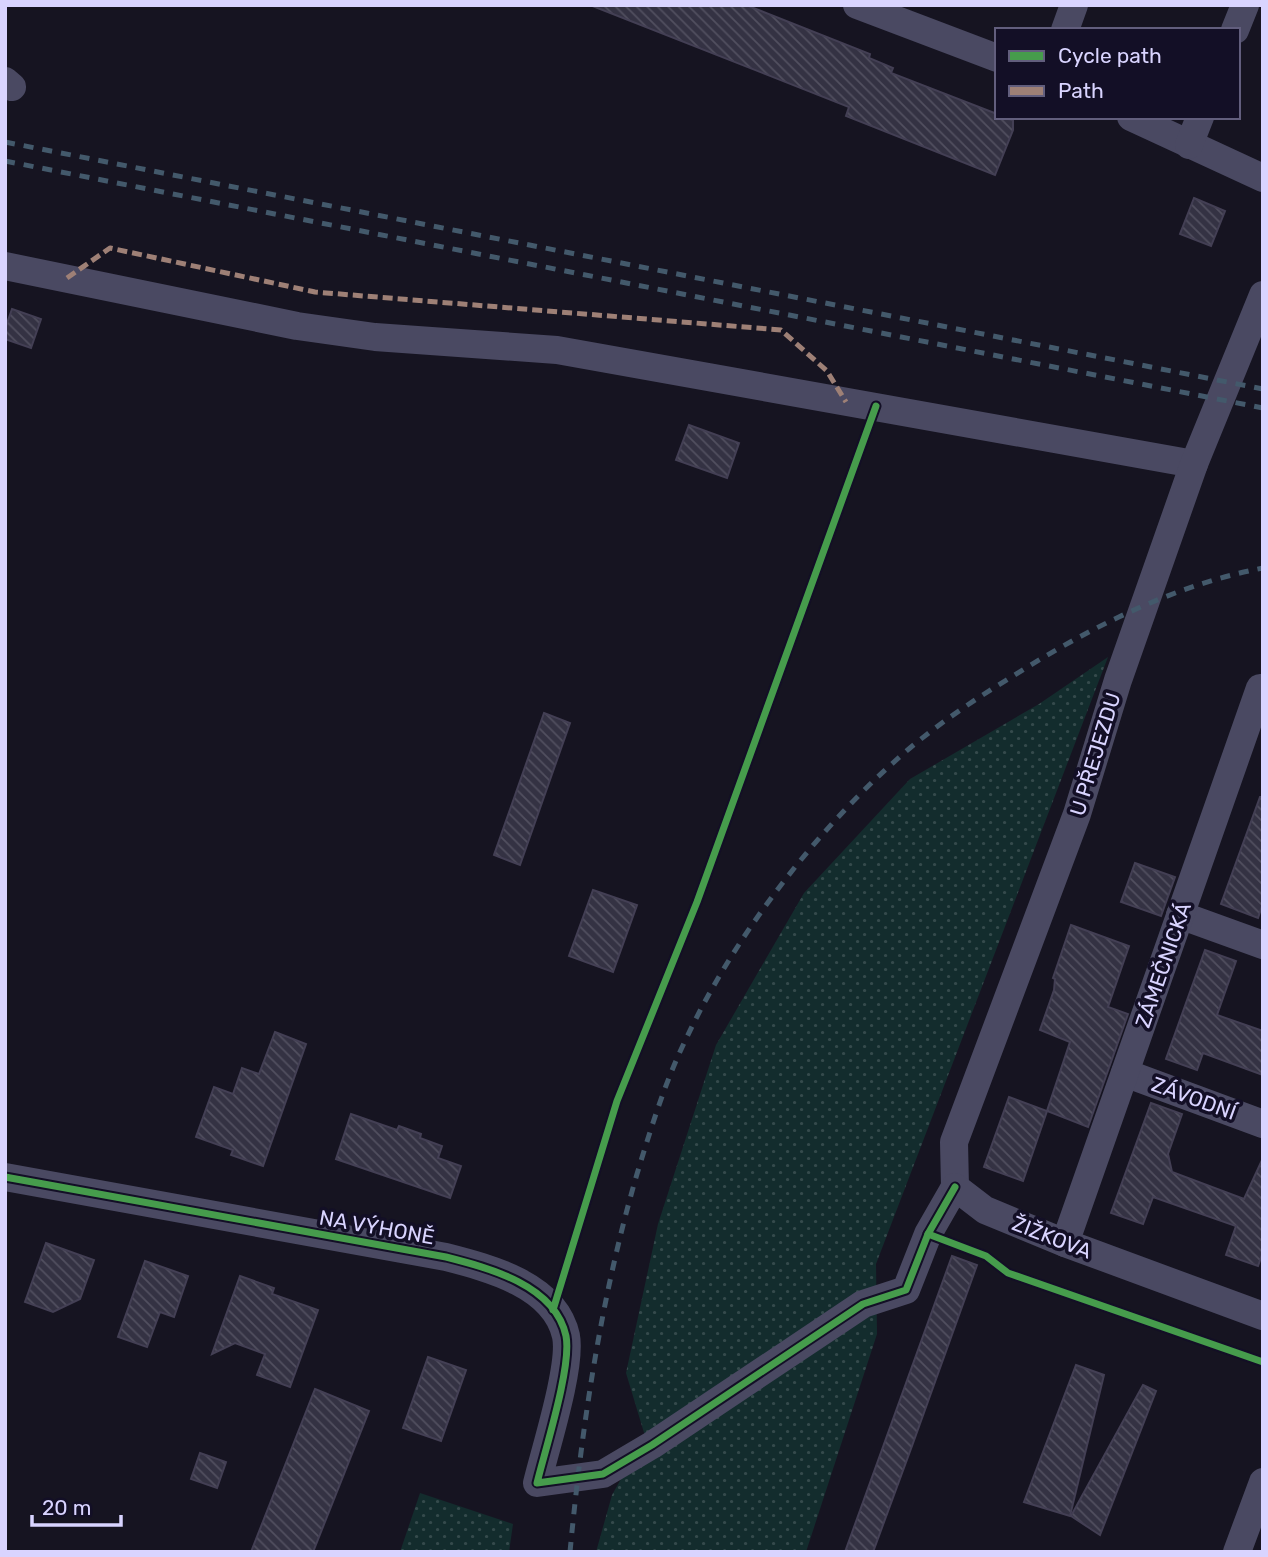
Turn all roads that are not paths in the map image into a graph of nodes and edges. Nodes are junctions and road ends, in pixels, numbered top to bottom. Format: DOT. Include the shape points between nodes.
graph roads {
  1 [pos="857,5"];
  2 [pos="1074,5"];
  3 [pos="1245,5"];
  4 [pos="1066,28"];
  5 [pos="1236,28"];
  6 [pos="995,57"];
  7 [pos="1135,119"];
  8 [pos="1199,119"];
  9 [pos="1189,145"];
  10 [pos="1263,178"];
  11 [pos="5,266"];
  12 [pos="1263,295"];
  13 [pos="1257,326"];
  14 [pos="1194,464"];
  15 [pos="1262,688"];
  16 [pos="1181,915"];
  17 [pos="1263,945"];
  18 [pos="1125,1073"];
  19 [pos="1263,1124"];
  20 [pos="5,1177"];
  21 [pos="955,1187"];
  22 [pos="1065,1243"];
  23 [pos="1263,1316"];
  24 [pos="1263,1482"];
  25 [pos="1237,1552"];
  1 -- 6 [label="street"];
  2 -- 4 [label="street"];
  3 -- 5 [label="street"];
  7 -- 9 [label="street"];
  8 -- 9 [label="street"];
  9 -- 10 [label="street"];
  11 -- 14 [label="street" via="298,326 375,337 557,351"];
  12 -- 13 [label="street, U PŘEJEZDU"];
  13 -- 14 [label="street, U PŘEJEZDU"];
  14 -- 21 [label="street, U PŘEJEZDU" via="1118,680 1077,814 954,1142"];
  15 -- 16 [label="street, ZÁMEČNICKÁ"];
  16 -- 17 [label="street"];
  16 -- 18 [label="street, ZÁMEČNICKÁ"];
  18 -- 19 [label="street, ZÁVODNÍ"];
  18 -- 22 [label="street, ZÁMEČNICKÁ"];
  20 -- 21 [label="street, NA VÝHONĚ" via="446,1257 493,1269 529,1287 553,1310 566,1335 566,1362 537,1483 603,1474 863,1304 906,1290 928,1234"];
  21 -- 22 [label="street, ŽIŽKOVA" via="985,1210"];
  22 -- 23 [label="street, ŽIŽKOVA"];
  24 -- 25 [label="street"];
}
